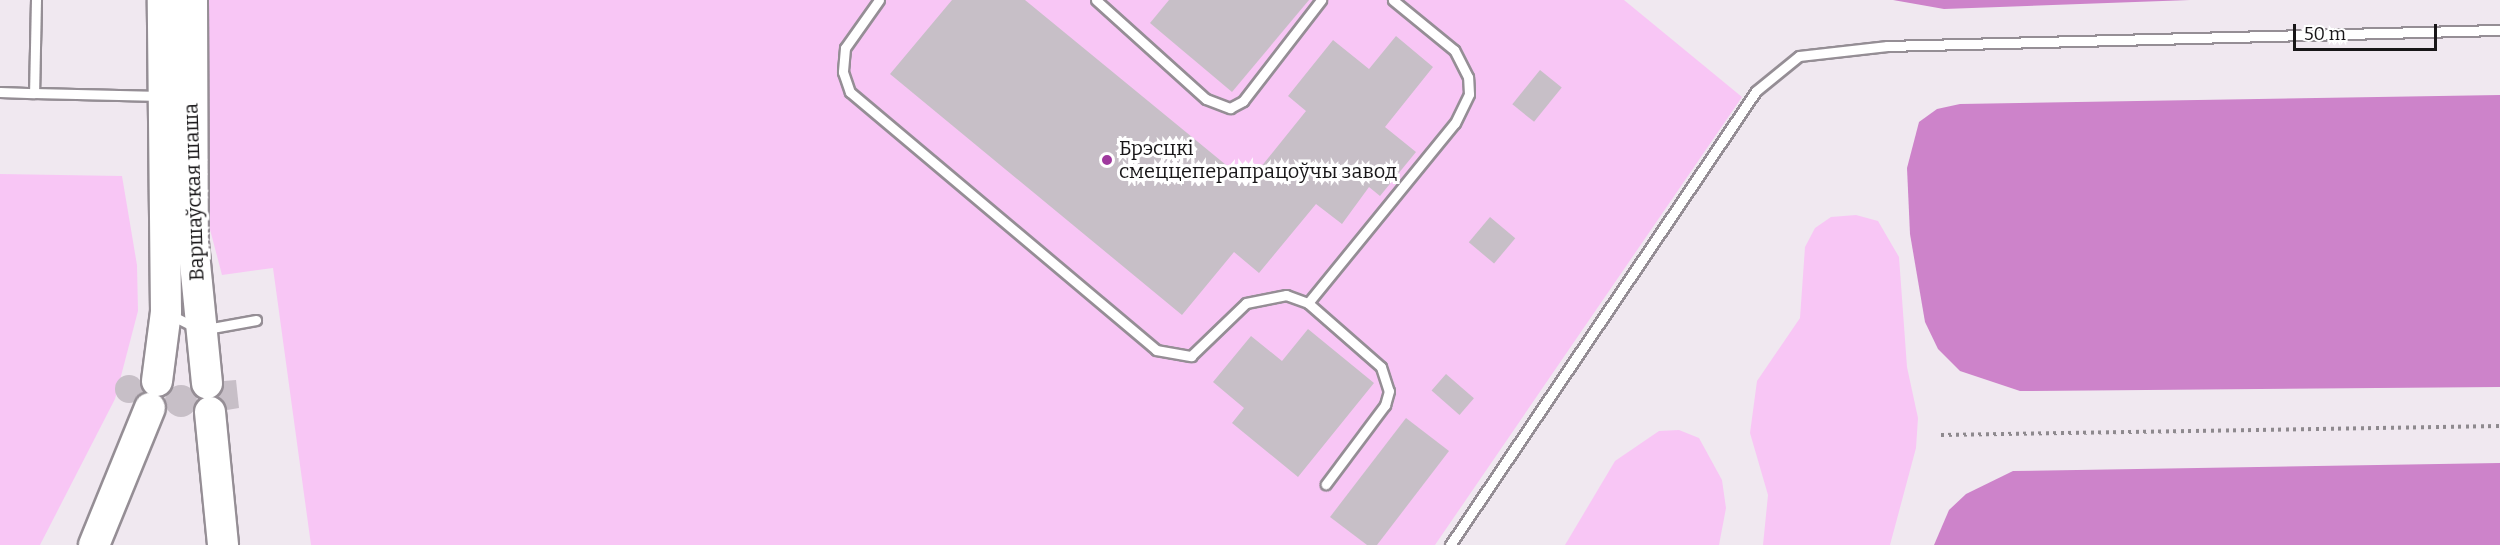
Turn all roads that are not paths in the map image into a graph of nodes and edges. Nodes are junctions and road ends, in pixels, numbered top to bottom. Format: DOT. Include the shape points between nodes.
graph roads {
  1 [pos="36,0"];
  2 [pos="163,0"];
  3 [pos="192,0"];
  4 [pos="879,0"];
  5 [pos="1096,0"];
  6 [pos="1322,0"];
  7 [pos="1394,0"];
  8 [pos="2500,30"];
  9 [pos="0,92"];
  10 [pos="34,93"];
  11 [pos="163,96"];
  12 [pos="1308,303"];
  13 [pos="166,312"];
  14 [pos="256,320"];
  15 [pos="201,330"];
  16 [pos="1326,484"];
  17 [pos="94,545"];
  18 [pos="223,545"];
  19 [pos="1450,545"];
  1 -- 10 [label="lane"];
  2 -- 11 [label="highway, Варшаўская шаша"];
  3 -- 15 [label="highway, Варшаўская шаша" via="193,243"];
  4 -- 12 [label="lane" via="845,48 843,72 850,92 1156,350 1191,356 1246,303 1259,298 1286,295"];
  5 -- 6 [label="lane" via="1206,99 1230,108 1243,101"];
  7 -- 12 [label="lane" via="1454,50 1468,77 1468,94 1455,123"];
  8 -- 19 [label="lane" via="1887,46 1799,56 1756,92"];
  9 -- 10 [label="lane"];
  10 -- 11 [label="lane"];
  11 -- 13 [label="highway, Варшаўская шаша"];
  12 -- 16 [label="lane" via="1381,367 1389,391 1379,414"];
  13 -- 15 [label="lane"];
  13 -- 17 [label="highway, Варшаўская шаша" via="153,395"];
  14 -- 15 [label="lane"];
  15 -- 18 [label="highway, Варшаўская шаша"];
}
